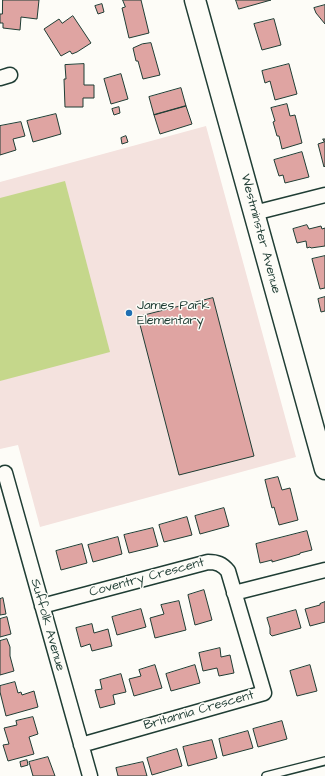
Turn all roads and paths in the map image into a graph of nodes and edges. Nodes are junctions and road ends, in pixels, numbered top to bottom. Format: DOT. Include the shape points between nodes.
graph roads {
  1 [pos="195,0"];
  2 [pos="325,195"];
  3 [pos="254,213"];
  4 [pos="325,469"];
  5 [pos="4,473"];
  6 [pos="325,570"];
  7 [pos="234,594"];
  8 [pos="42,606"];
  9 [pos="81,745"];
  10 [pos="325,761"];
  11 [pos="90,776"];
  12 [pos="266,776"];
  1 -- 3 [label="street, Westminster Avenue"];
  2 -- 3 [label="street"];
  3 -- 4 [label="street, Westminster Avenue"];
  5 -- 8 [label="street, Suffolk Avenue"];
  6 -- 7 [label="street"];
  7 -- 8 [label="street, Coventry Crescent" via="228,571 216,562 208,562"];
  7 -- 9 [label="street, Britannia Crescent" via="264,693"];
  8 -- 9 [label="street, Suffolk Avenue"];
  9 -- 11 [label="street, Suffolk Avenue"];
  10 -- 12 [label="lane"];
}
